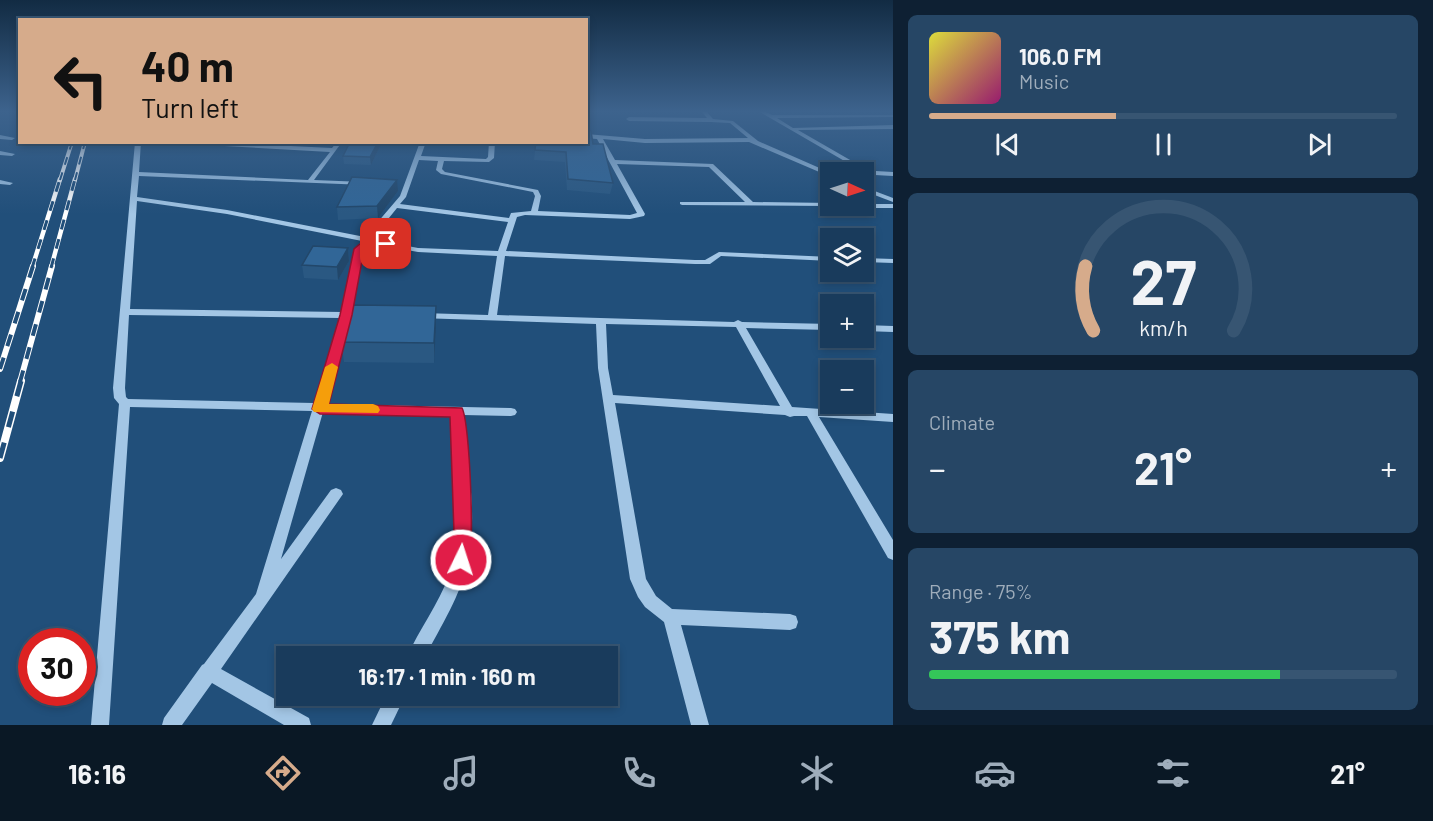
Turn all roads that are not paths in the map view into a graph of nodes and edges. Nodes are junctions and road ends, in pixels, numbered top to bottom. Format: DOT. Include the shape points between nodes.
graph roads {
  1 [pos="138,146"];
  2 [pos="240,146"];
  3 [pos="337,146"];
  4 [pos="422,146"];
  5 [pos="492,146"];
  6 [pos="604,146"];
  7 [pos="766,146"];
  8 [pos="821,146"];
  9 [pos="334,150"];
  10 [pos="0,153"];
  11 [pos="12,154"];
  12 [pos="417,158"];
  13 [pos="441,159"];
  14 [pos="613,162"];
  15 [pos="820,171"];
  16 [pos="136,174"];
  17 [pos="893,174"];
  18 [pos="310,180"];
  19 [pos="0,182"];
  20 [pos="10,183"];
  21 [pos="376,185"];
  22 [pos="874,193"];
  23 [pos="134,199"];
  24 [pos="893,200"];
  25 [pos="682,203"];
  26 [pos="751,204"];
  27 [pos="820,205"];
  28 [pos="396,206"];
  29 [pos="874,206"];
  30 [pos="893,206"];
  31 [pos="534,213"];
  32 [pos="511,220"];
  33 [pos="368,240"];
  34 [pos="501,254"];
  35 [pos="820,258"];
  36 [pos="874,260"];
  37 [pos="893,261"];
  38 [pos="125,312"];
  39 [pos="346,315"];
  40 [pos="369,315"];
  41 [pos="414,316"];
  42 [pos="492,318"];
  43 [pos="601,320"];
  44 [pos="738,323"];
  45 [pos="820,327"];
  46 [pos="874,328"];
  47 [pos="893,329"];
  48 [pos="608,399"];
  49 [pos="125,403"];
  50 [pos="320,409"];
  51 [pos="457,411"];
  52 [pos="511,412"];
  53 [pos="790,413"];
  54 [pos="811,414"];
  55 [pos="893,418"];
  56 [pos="336,494"];
  57 [pos="893,553"];
  58 [pos="263,595"];
  59 [pos="671,617"];
  60 [pos="790,622"];
  61 [pos="421,646"];
  62 [pos="208,671"];
  63 [pos="391,706"];
  64 [pos="100,725"];
  65 [pos="171,725"];
  66 [pos="302,725"];
  67 [pos="381,725"];
  68 [pos="700,725"];
  1 -- 16 [label="street"];
  2 -- 9 [label="street"];
  3 -- 9 [label="street"];
  4 -- 12 [label="street"];
  5 -- 13 [label="street" via="487,161"];
  6 -- 14 [label="street"];
  7 -- 15 [label="street"];
  8 -- 17 [label="street" via="868,172"];
  9 -- 18 [label="street"];
  10 -- 11 [label="street"];
  12 -- 13 [label="street"];
  12 -- 28 [label="street"];
  13 -- 31 [label="street" via="439,170 443,173 536,191"];
  14 -- 26 [label="street" via="711,165"];
  14 -- 31 [label="street" via="641,214 630,217"];
  16 -- 18 [label="street"];
  16 -- 23 [label="street"];
  18 -- 21 [label="street"];
  19 -- 20 [label="street"];
  22 -- 24 [label="street"];
  23 -- 33 [label="street" via="226,212"];
  23 -- 38 [label="street"];
  25 -- 26 [label="street"];
  26 -- 27 [label="street"];
  28 -- 32 [label="street"];
  28 -- 33 [label="street"];
  29 -- 30 [label="street"];
  31 -- 32 [label="street" via="519,213"];
  32 -- 34 [label="street"];
  33 -- 34 [label="street" via="418,250"];
  33 -- 39 [label="street" via="359,249"];
  34 -- 35 [label="street" via="704,262 723,254"];
  34 -- 42 [label="street"];
  36 -- 37 [label="street"];
  38 -- 39 [label="street"];
  38 -- 49 [label="street" via="119,388"];
  39 -- 40 [label="street"];
  39 -- 50 [label="street"];
  41 -- 42 [label="street"];
  42 -- 43 [label="street"];
  43 -- 44 [label="street"];
  43 -- 48 [label="street"];
  44 -- 45 [label="street"];
  44 -- 53 [label="street"];
  46 -- 47 [label="street"];
  48 -- 53 [label="street"];
  48 -- 59 [label="street" via="638,579 644,595 657,610"];
  49 -- 50 [label="street"];
  49 -- 64 [label="street"];
  50 -- 51 [label="street"];
  50 -- 58 [label="street"];
  51 -- 52 [label="street"];
  51 -- 61 [label="street" via="461,560"];
  53 -- 54 [label="street"];
  54 -- 55 [label="street"];
  54 -- 57 [label="street"];
  56 -- 58 [label="street"];
  58 -- 62 [label="street"];
  59 -- 60 [label="street"];
  59 -- 68 [label="street"];
  62 -- 65 [label="street"];
  62 -- 66 [label="street"];
  63 -- 67 [label="street"];
}
